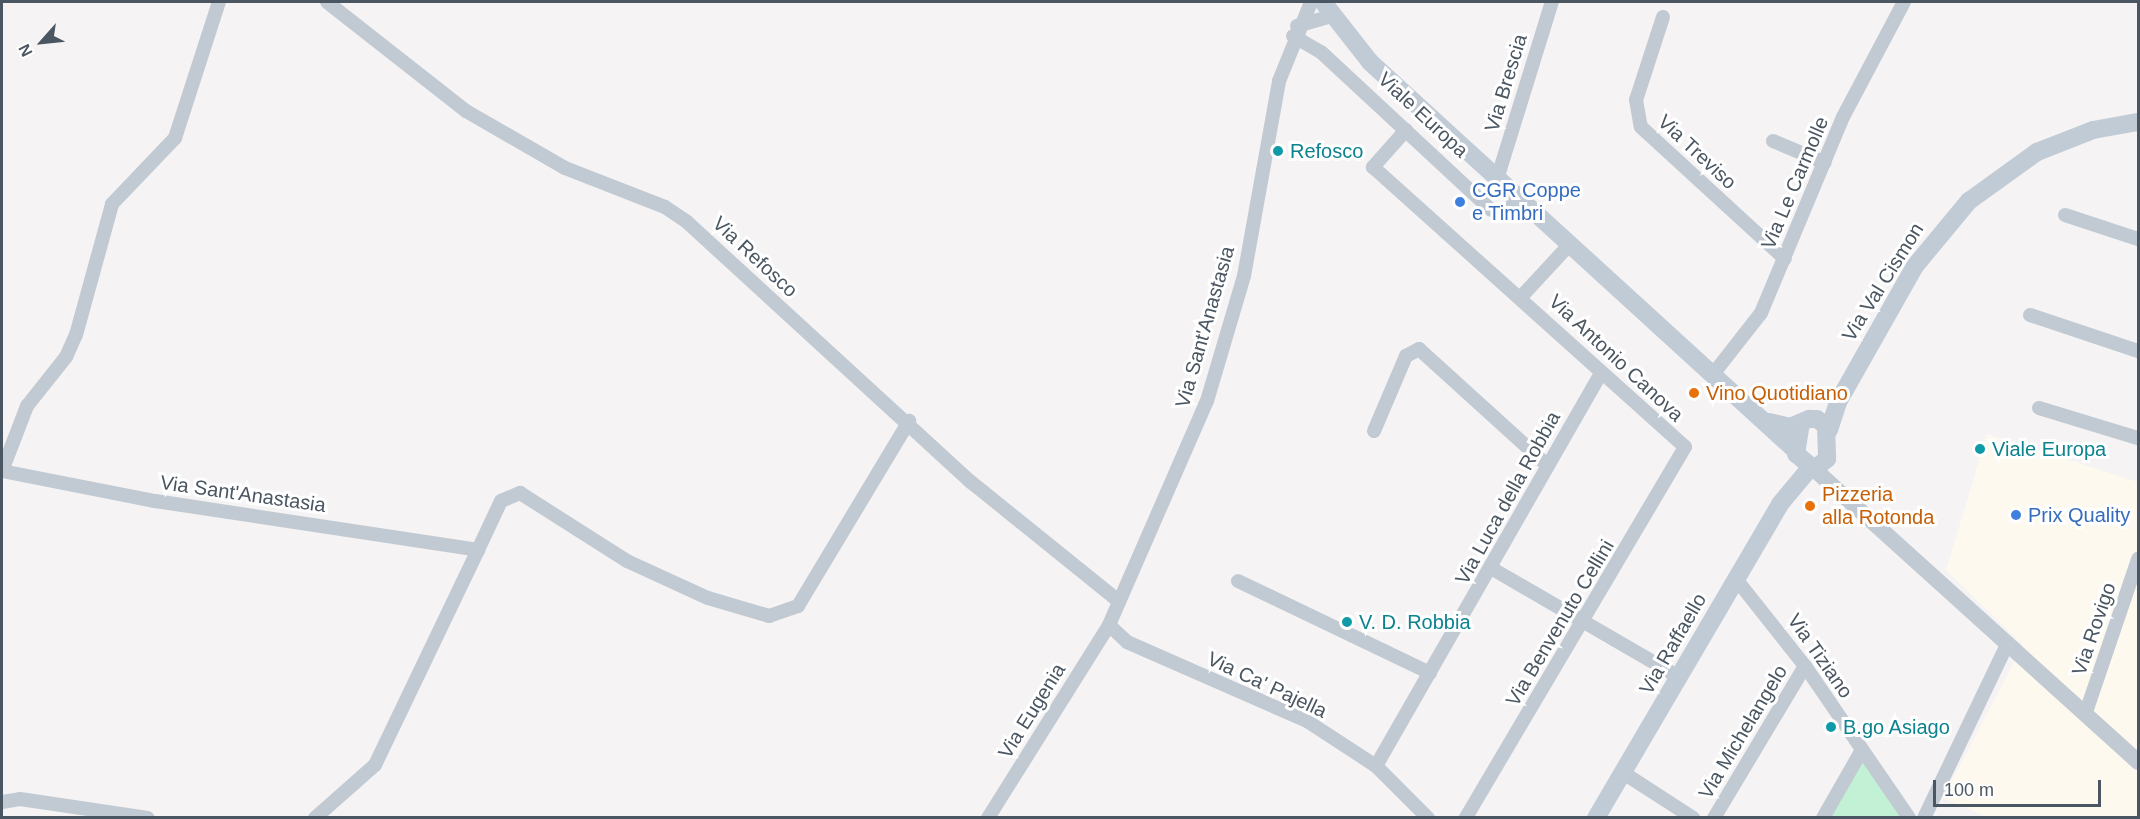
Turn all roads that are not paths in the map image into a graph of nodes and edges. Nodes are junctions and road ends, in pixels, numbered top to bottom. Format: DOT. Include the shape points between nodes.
graph roads {
  1 [pos="219,2"];
  2 [pos="327,2"];
  3 [pos="1311,2"];
  4 [pos="1552,2"];
  5 [pos="1904,2"];
  6 [pos="1327,9"];
  7 [pos="1663,17"];
  8 [pos="1295,31"];
  9 [pos="2139,122"];
  10 [pos="1406,130"];
  11 [pos="1773,141"];
  12 [pos="1825,163"];
  13 [pos="1498,177"];
  14 [pos="1521,198"];
  15 [pos="2065,215"];
  16 [pos="2139,239"];
  17 [pos="1570,244"];
  18 [pos="1785,260"];
  19 [pos="1521,297"];
  20 [pos="2030,315"];
  21 [pos="2139,351"];
  22 [pos="1601,373"];
  23 [pos="1714,373"];
  24 [pos="1838,402"];
  25 [pos="2040,408"];
  26 [pos="909,421"];
  27 [pos="1805,421"];
  28 [pos="1768,422"];
  29 [pos="1829,430"];
  30 [pos="1374,431"];
  31 [pos="2139,438"];
  32 [pos="1684,447"];
  33 [pos="1796,452"];
  34 [pos="1817,465"];
  35 [pos="1548,466"];
  36 [pos="2,471"];
  37 [pos="1787,492"];
  38 [pos="478,550"];
  39 [pos="2139,559"];
  40 [pos="1491,568"];
  41 [pos="1736,579"];
  42 [pos="1238,581"];
  43 [pos="1117,600"];
  44 [pos="1585,620"];
  45 [pos="1109,625"];
  46 [pos="2008,643"];
  47 [pos="1805,666"];
  48 [pos="1430,673"];
  49 [pos="1679,677"];
  50 [pos="2086,712"];
  51 [pos="1862,750"];
  52 [pos="2139,762"];
  53 [pos="1376,766"];
  54 [pos="1622,772"];
  55 [pos="2,802"];
  56 [pos="148,818"];
  57 [pos="315,818"];
  58 [pos="988,818"];
  59 [pos="1428,818"];
  60 [pos="1466,818"];
  61 [pos="1596,818"];
  62 [pos="1693,818"];
  63 [pos="1714,818"];
  64 [pos="1823,818"];
  65 [pos="1909,818"];
  66 [pos="1924,818"];
  1 -- 36 [label="street" via="175,138 112,204 76,335 66,357 27,406"];
  2 -- 26 [label="street, Via Refosco" via="466,111 565,168 665,207 687,222"];
  3 -- 8 [label="street, Via Sant'Anastasia"];
  4 -- 13 [label="street, Via Brescia"];
  5 -- 12 [label="street, Via Le Carmolle"];
  6 -- 8 [label="street"];
  6 -- 13 [label="main road, Viale Europa" via="1371,62"];
  7 -- 18 [label="street, Via Treviso" via="1636,100 1641,127"];
  8 -- 10 [label="street, Viale Europa"];
  8 -- 43 [label="street, Via Sant'Anastasia" via="1279,81 1244,276 1206,401 1156,524"];
  9 -- 24 [label="main road, Via Val Cismon" via="2092,130 2037,152 1969,201 1915,266"];
  10 -- 14 [label="street, Viale Europa" via="1490,209 1502,214"];
  10 -- 19 [label="street, Via Antonio Canova" via="1373,167"];
  11 -- 12 [label="street"];
  12 -- 18 [label="street, Via Le Carmolle"];
  13 -- 14 [label="main road, Viale Europa"];
  14 -- 17 [label="main road, Viale Europa"];
  15 -- 16 [label="street"];
  17 -- 19 [label="street, Via Antonio Canova"];
  17 -- 23 [label="main road, Viale Europa"];
  18 -- 23 [label="street, Via Le Carmolle" via="1761,313"];
  19 -- 22 [label="street, Via Antonio Canova"];
  20 -- 21 [label="street"];
  22 -- 32 [label="street, Via Antonio Canova"];
  22 -- 35 [label="street, Via Luca della Robbia"];
  23 -- 28 [label="main road, Viale Europa"];
  24 -- 27 [label="main road"];
  24 -- 29 [label="main road, Via Val Cismon"];
  25 -- 31 [label="street"];
  26 -- 38 [label="street" via="798,606 780,615 708,598 627,561 520,493 501,501"];
  26 -- 43 [label="street, Via Refosco" via="971,482"];
  27 -- 28 [label="main road" via="1782,427"];
  27 -- 29 [label="main road"];
  27 -- 33 [label="main road"];
  28 -- 33 [label="main road, Viale Europa"];
  29 -- 34 [label="main road"];
  30 -- 35 [label="street" via="1407,356 1419,349"];
  32 -- 44 [label="street, Via Benvenuto Cellini"];
  33 -- 34 [label="main road, Viale Europa"];
  33 -- 37 [label="main road, Via Raffaello"];
  34 -- 37 [label="main road, Via Raffaello"];
  34 -- 46 [label="street, Viale Europa"];
  35 -- 40 [label="street, Via Luca della Robbia"];
  36 -- 38 [label="street, Via Sant'Anastasia" via="155,501"];
  37 -- 41 [label="main road, Via Raffaello"];
  38 -- 57 [label="street" via="375,765"];
  39 -- 50 [label="street, Via Rovigo"];
  40 -- 44 [label="street"];
  40 -- 48 [label="street, Via Luca della Robbia"];
  41 -- 47 [label="street, Via Tiziano"];
  41 -- 49 [label="main road, Via Raffaello"];
  42 -- 48 [label="street"];
  43 -- 45 [label="street, Via Sant'Anastasia"];
  44 -- 49 [label="street"];
  44 -- 60 [label="street, Via Benvenuto Cellini"];
  45 -- 53 [label="street, Via Ca' Pajella" via="1127,642 1307,721"];
  45 -- 58 [label="street, Via Eugenia"];
  46 -- 50 [label="street, Viale Europa"];
  46 -- 66 [label="street"];
  47 -- 51 [label="street, Via Tiziano"];
  47 -- 63 [label="street, Via Michelangelo"];
  48 -- 53 [label="street, Via Luca della Robbia"];
  49 -- 54 [label="main road, Via Raffaello"];
  50 -- 52 [label="street, Viale Europa"];
  51 -- 64 [label="street"];
  51 -- 65 [label="street, Via Tiziano"];
  53 -- 59 [label="street, Via Ca' Pajella"];
  54 -- 61 [label="main road, Via Raffaello"];
  54 -- 62 [label="street"];
  55 -- 56 [label="street" via="20,799"];
}
